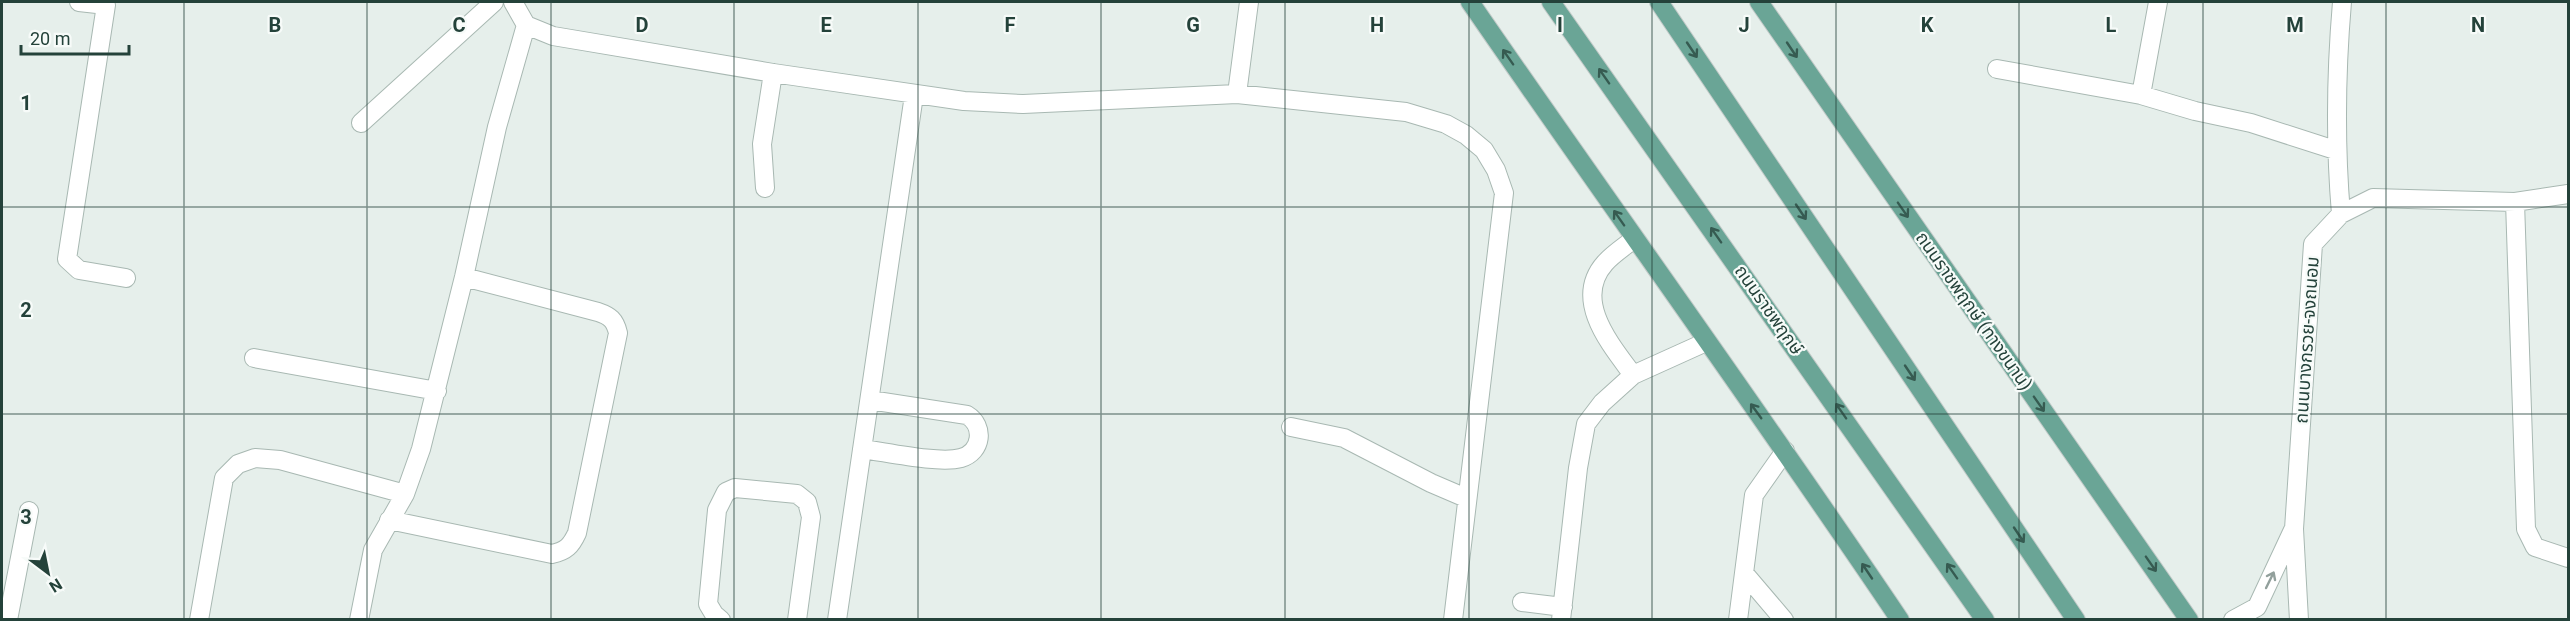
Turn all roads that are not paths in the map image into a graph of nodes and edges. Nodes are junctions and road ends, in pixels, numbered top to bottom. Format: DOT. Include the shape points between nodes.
graph roads {
  1 [pos="79,2"];
  2 [pos="495,2"];
  3 [pos="513,2"];
  4 [pos="1249,2"];
  5 [pos="1470,2"];
  6 [pos="1551,2"];
  7 [pos="1659,2"];
  8 [pos="1759,2"];
  9 [pos="2158,2"];
  10 [pos="2342,2"];
  11 [pos="107,3"];
  12 [pos="526,25"];
  13 [pos="1997,69"];
  14 [pos="773,73"];
  15 [pos="1236,94"];
  16 [pos="914,95"];
  17 [pos="2141,95"];
  18 [pos="361,123"];
  19 [pos="2335,150"];
  20 [pos="765,188"];
  21 [pos="2568,194"];
  22 [pos="2515,202"];
  23 [pos="2341,214"];
  24 [pos="1634,239"];
  25 [pos="126,278"];
  26 [pos="464,278"];
  27 [pos="1706,342"];
  28 [pos="254,358"];
  29 [pos="1633,375"];
  30 [pos="437,391"];
  31 [pos="870,400"];
  32 [pos="1292,427"];
  33 [pos="862,449"];
  34 [pos="1785,451"];
  35 [pos="405,494"];
  36 [pos="1466,498"];
  37 [pos="28,511"];
  38 [pos="389,520"];
  39 [pos="2294,529"];
  40 [pos="2568,558"];
  41 [pos="1744,573"];
  42 [pos="1522,602"];
  43 [pos="1562,613"];
  44 [pos="8,620"];
  45 [pos="199,620"];
  46 [pos="359,620"];
  47 [pos="721,620"];
  48 [pos="797,620"];
  49 [pos="837,620"];
  50 [pos="1453,620"];
  51 [pos="1738,620"];
  52 [pos="1784,620"];
  53 [pos="1900,620"];
  54 [pos="1985,620"];
  55 [pos="2076,620"];
  56 [pos="2189,620"];
  57 [pos="2233,620"];
  58 [pos="2299,620"];
  1 -- 11 [label="street"];
  2 -- 18 [label="street"];
  3 -- 12 [label="street"];
  4 -- 15 [label="street"];
  24 -- 5 [label="main road, one-way"];
  54 -- 6 [label="main road, ถนนราชพฤกษ์, one-way"];
  7 -- 55 [label="main road, one-way"];
  8 -- 56 [label="main road, ถนนราชพฤกษ์ (ทางขนาน), one-way"];
  9 -- 17 [label="street"];
  10 -- 19 [label="street"];
  11 -- 25 [label="street" via="66,250 71,265 79,270"];
  12 -- 14 [label="street" via="553,36"];
  12 -- 26 [label="street" via="497,127"];
  13 -- 17 [label="street"];
  14 -- 16 [label="street"];
  14 -- 20 [label="street" via="762,144"];
  15 -- 16 [label="street" via="1023,104"];
  15 -- 36 [label="street" via="1406,112 1446,124 1466,135 1484,150 1496,170 1504,193"];
  16 -- 31 [label="street"];
  17 -- 19 [label="street" via="2251,123"];
  19 -- 23 [label="street"];
  21 -- 22 [label="street, ถนนบางกรวย-จงถนอม"];
  22 -- 23 [label="street, ถนนบางกรวย-จงถนอม" via="2373,198"];
  22 -- 40 [label="street" via="2526,529 2535,547"];
  23 -- 39 [label="street, ถนนบางกรวย-จงถนอม" via="2313,244"];
  24 -- 27 [label="main road"];
  24 -- 29 [label="street" via="1604,265 1595,283 1592,307 1601,330"];
  26 -- 30 [label="street"];
  26 -- 38 [label="street" via="609,315 616,323 618,333 577,533 563,552 552,554"];
  27 -- 29 [label="street"];
  34 -- 27 [label="main road, one-way"];
  28 -- 30 [label="street"];
  29 -- 43 [label="street" via="1586,424"];
  30 -- 35 [label="street"];
  31 -- 33 [label="street"];
  31 -- 33 [label="street" via="967,415 975,420 979,441 972,452 961,458"];
  32 -- 36 [label="street" via="1344,438"];
  33 -- 49 [label="street"];
  34 -- 41 [label="street" via="1754,495"];
  53 -- 34 [label="main road, one-way"];
  35 -- 38 [label="street"];
  35 -- 45 [label="street" via="280,460 255,458 238,464 224,478"];
  36 -- 50 [label="street"];
  37 -- 44 [label="street"];
  38 -- 46 [label="street" via="373,550"];
  57 -- 39 [label="street, ถนนบางกรวย-จงถนอม, one-way" via="2257,607"];
  39 -- 58 [label="street, ถนนบางกรวย-จงถนอม"];
  41 -- 51 [label="street"];
  41 -- 52 [label="street"];
  42 -- 43 [label="street"];
  47 -- 48 [label="street" via="708,603 717,510 726,492 735,488 797,494 807,502 811,516"];
}
